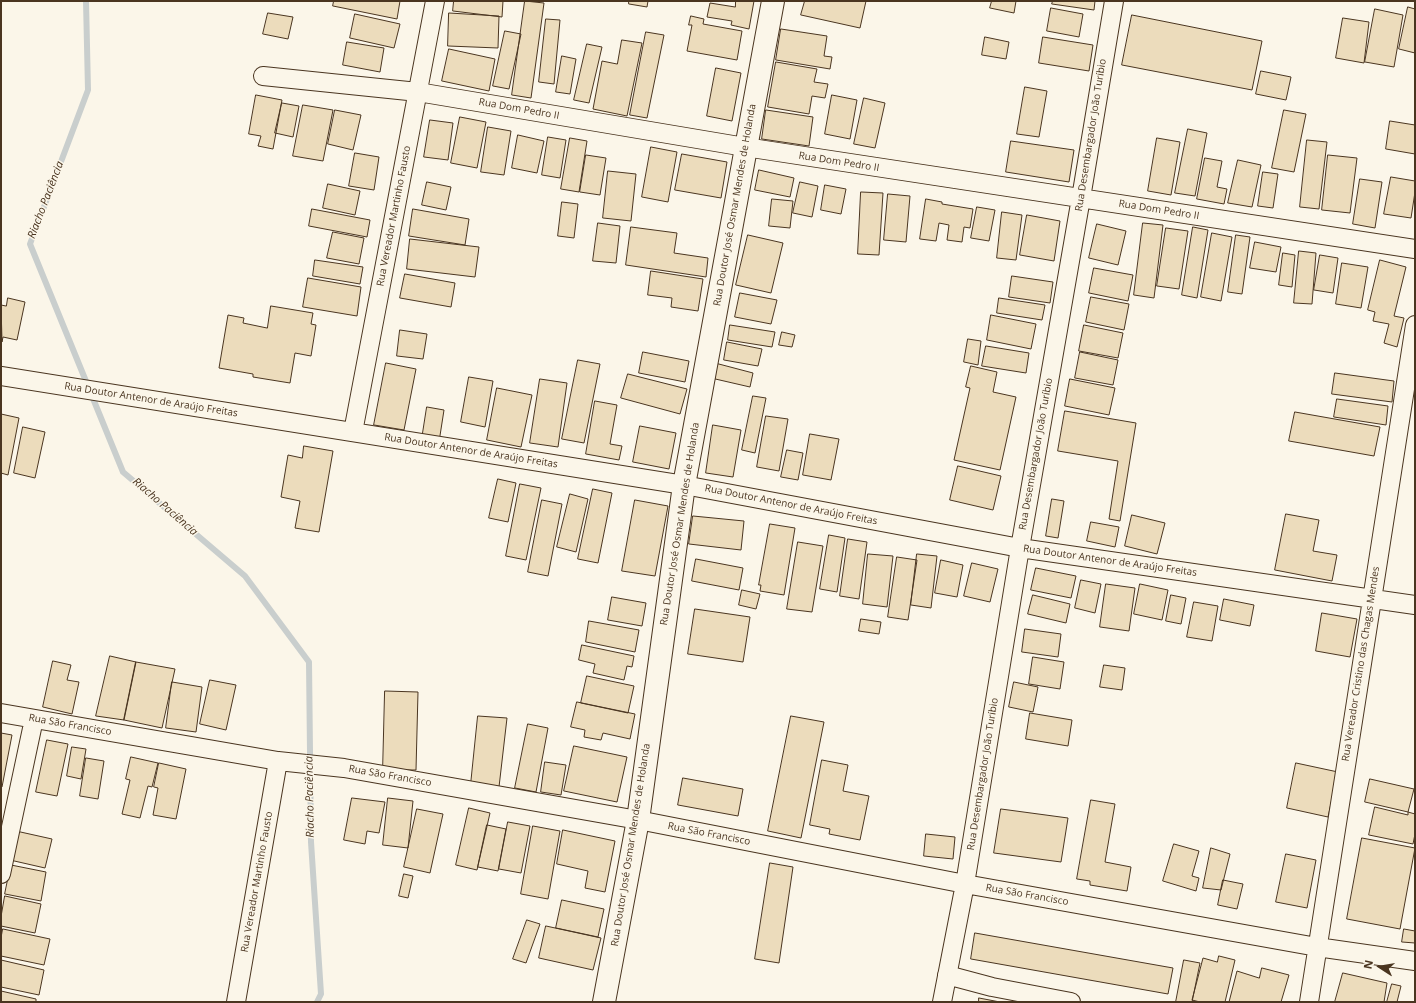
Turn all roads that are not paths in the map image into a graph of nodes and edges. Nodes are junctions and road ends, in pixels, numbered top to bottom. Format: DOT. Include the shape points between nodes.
graph roads {
  1 [pos="435,1"];
  2 [pos="773,1"];
  3 [pos="1114,1"];
  4 [pos="263,76"];
  5 [pos="418,92"];
  6 [pos="745,148"];
  7 [pos="1081,198"];
  8 [pos="1415,248"];
  9 [pos="1415,325"];
  10 [pos="1,376"];
  11 [pos="353,432"];
  12 [pos="684,486"];
  13 [pos="1020,548"];
  14 [pos="1371,598"];
  15 [pos="1415,605"];
  16 [pos="1,713"];
  17 [pos="34,719"];
  18 [pos="278,761"];
  19 [pos="638,820"];
  20 [pos="1,874"];
  21 [pos="965,884"];
  22 [pos="1317,947"];
  23 [pos="1415,962"];
  24 [pos="947,975"];
  25 [pos="991,994"];
  26 [pos="236,1002"];
  27 [pos="604,1002"];
  28 [pos="942,1002"];
  29 [pos="1071,1002"];
  30 [pos="1309,1002"];
  1 -- 5 [label="street, Rua Vereador Martinho Fausto"];
  2 -- 6 [label="street, Rua Doutor José Osmar Mendes de Holanda"];
  3 -- 7 [label="street, Rua Desembargador João Turíbio"];
  4 -- 5 [label="street, Rua Dom Pedro II"];
  5 -- 6 [label="street, Rua Dom Pedro II"];
  5 -- 11 [label="street, Rua Vereador Martinho Fausto"];
  6 -- 7 [label="street, Rua Dom Pedro II"];
  6 -- 12 [label="street, Rua Doutor José Osmar Mendes de Holanda"];
  7 -- 8 [label="street, Rua Dom Pedro II"];
  7 -- 13 [label="street, Rua Desembargador João Turíbio"];
  9 -- 14 [label="street, Rua Vereador Cristino das Chagas Mendes"];
  10 -- 11 [label="street, Rua Doutor Antenor de Araújo Freitas"];
  11 -- 12 [label="street, Rua Doutor Antenor de Araújo Freitas"];
  12 -- 13 [label="street, Rua Doutor Antenor de Araújo Freitas"];
  12 -- 19 [label="street, Rua Doutor José Osmar Mendes de Holanda"];
  13 -- 14 [label="street, Rua Doutor Antenor de Araújo Freitas"];
  13 -- 21 [label="street, Rua Desembargador João Turíbio"];
  14 -- 15 [label="street, Rua Doutor Antenor de Araújo Freitas"];
  14 -- 22 [label="street, Rua Vereador Cristino das Chagas Mendes"];
  16 -- 17 [label="street, Rua São Francisco"];
  17 -- 18 [label="street, Rua São Francisco"];
  17 -- 20 [label="street"];
  18 -- 19 [label="street, Rua São Francisco" via="344,768"];
  18 -- 26 [label="street, Rua Vereador Martinho Fausto"];
  19 -- 21 [label="street, Rua São Francisco"];
  19 -- 27 [label="street, Rua Doutor José Osmar Mendes de Holanda"];
  21 -- 22 [label="street, Rua São Francisco"];
  21 -- 24 [label="street, Rua Desembargador João Turíbio"];
  22 -- 23 [label="street, Rua São Francisco"];
  22 -- 30 [label="street, Rua Vereador Cristino das Chagas Mendes"];
  24 -- 25 [label="street"];
  24 -- 28 [label="street, Rua Desembargador João Turíbio"];
  25 -- 29 [label="street"];
}
